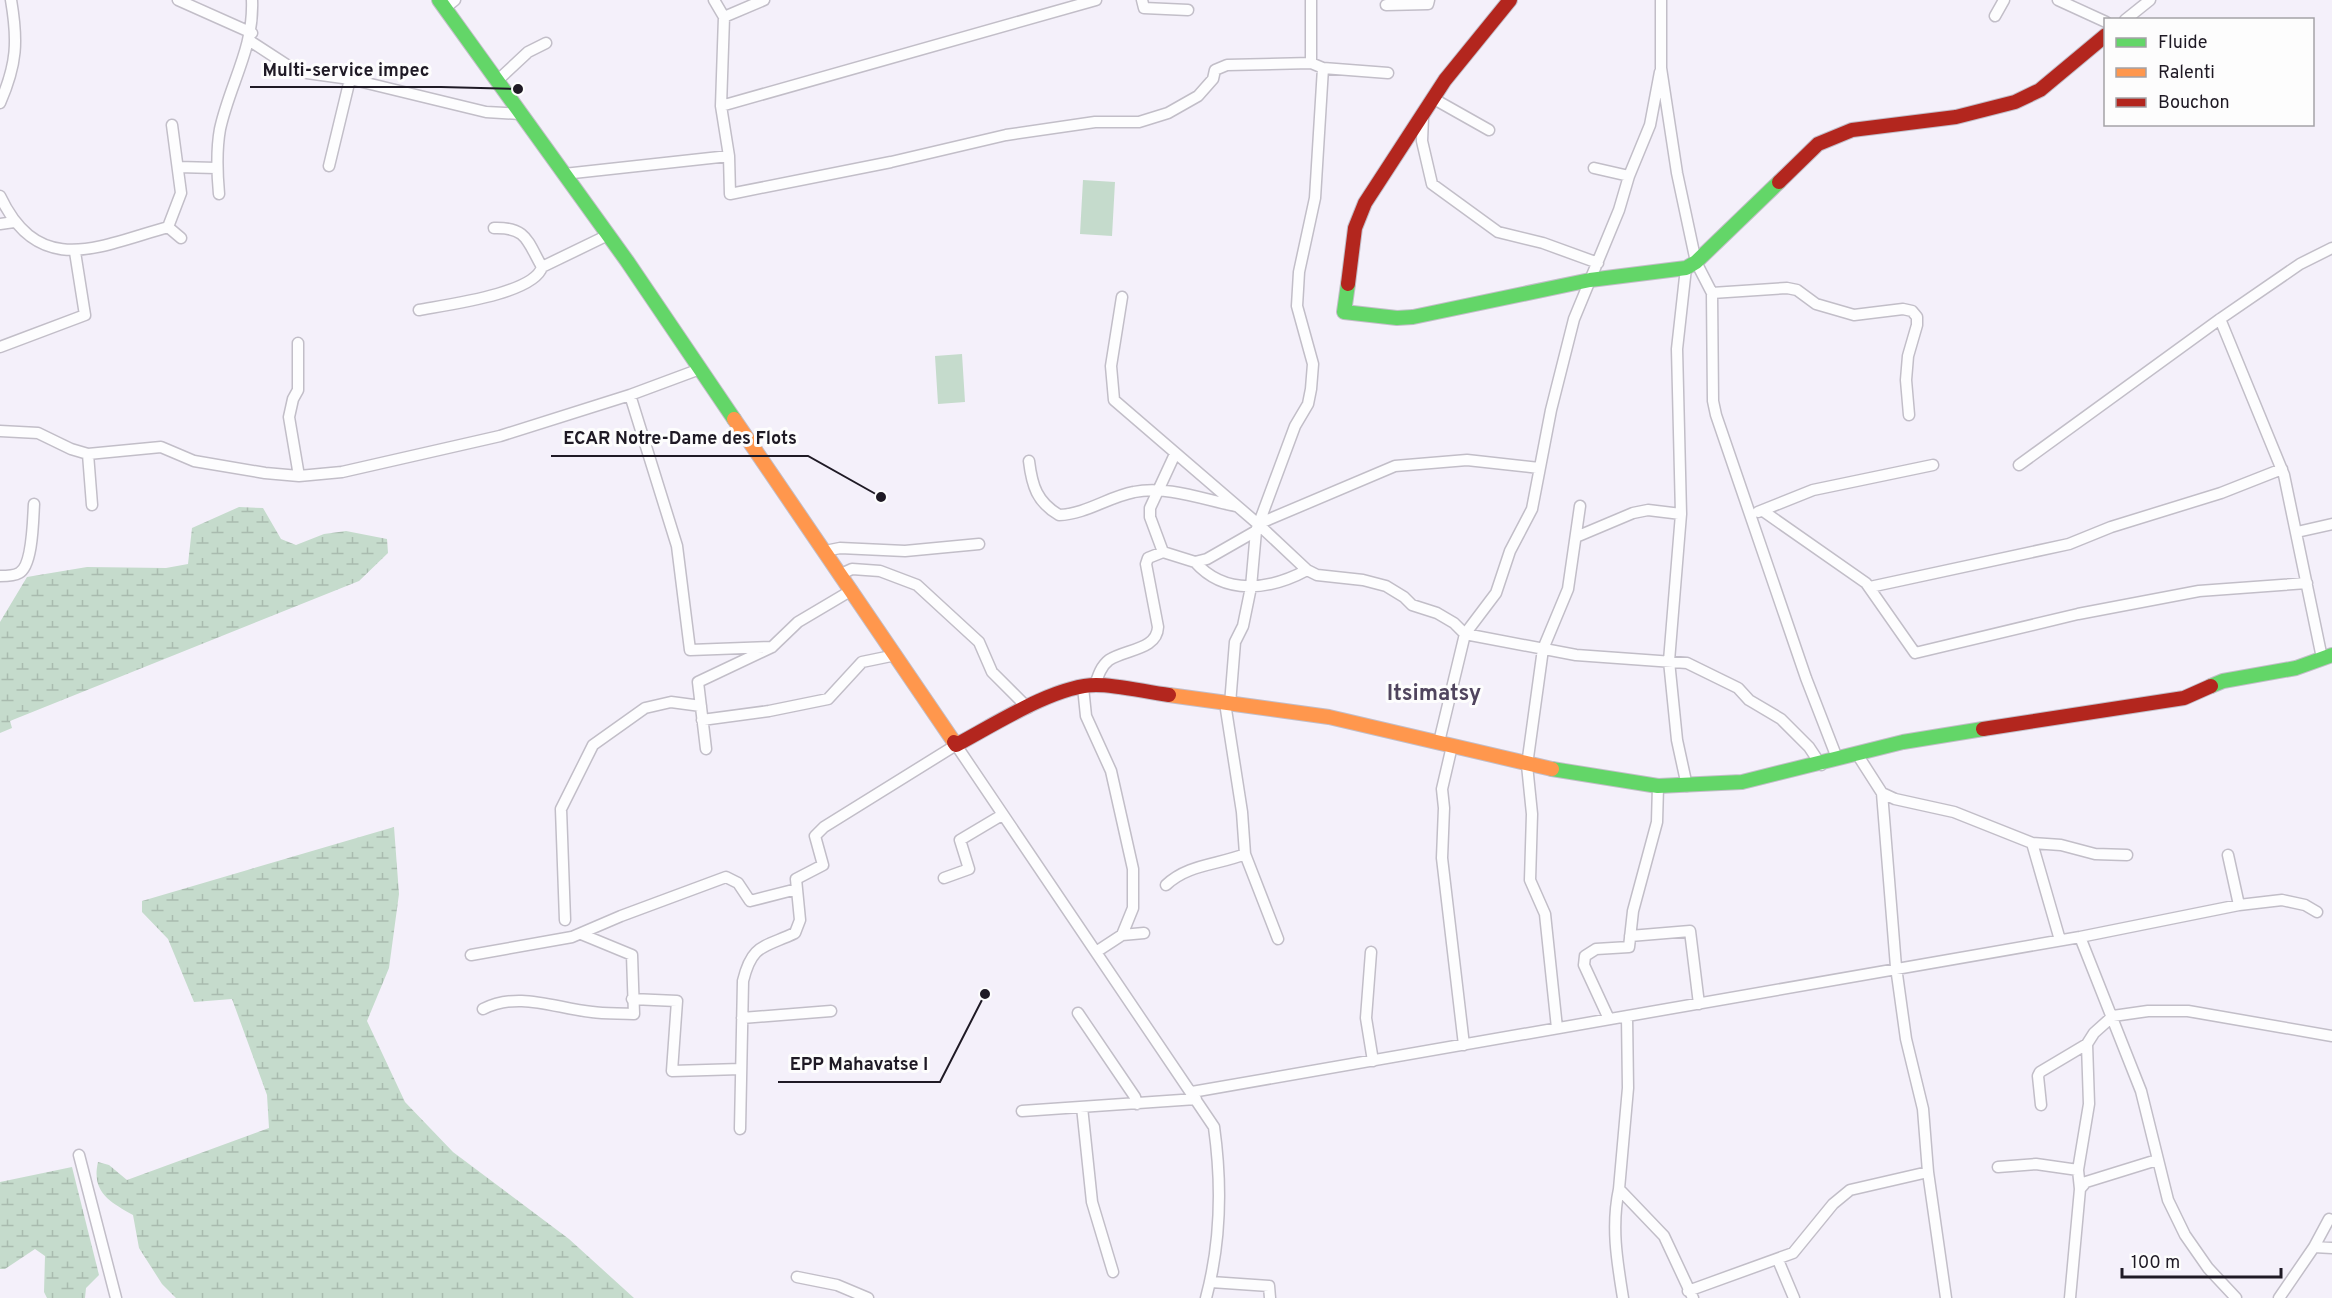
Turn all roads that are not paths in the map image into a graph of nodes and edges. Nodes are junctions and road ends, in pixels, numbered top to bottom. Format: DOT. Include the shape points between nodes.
graph roads {
  1 [pos="11,0"];
  2 [pos="178,0"];
  3 [pos="252,0"];
  4 [pos="714,0"];
  5 [pos="764,0"];
  6 [pos="1096,0"];
  7 [pos="1142,0"];
  8 [pos="1311,0"];
  9 [pos="1429,0"];
  10 [pos="1510,0"];
  11 [pos="1661,0"];
  12 [pos="2004,0"];
  13 [pos="2058,0"];
  14 [pos="2150,0"];
  15 [pos="447,3"];
  16 [pos="1386,5"];
  17 [pos="1188,10"];
  18 [pos="1995,16"];
  19 [pos="724,17"];
  20 [pos="2128,18"];
  21 [pos="2104,21"];
  22 [pos="251,37"];
  23 [pos="2104,37"];
  24 [pos="546,43"];
  25 [pos="1311,63"];
  26 [pos="1323,68"];
  27 [pos="1660,68"];
  28 [pos="1388,73"];
  29 [pos="350,79"];
  30 [pos="498,80"];
  31 [pos="1434,99"];
  32 [pos="0,103"];
  33 [pos="721,106"];
  34 [pos="521,114"];
  35 [pos="1423,117"];
  36 [pos="172,125"];
  37 [pos="1489,130"];
  38 [pos="729,156"];
  39 [pos="329,166"];
  40 [pos="178,167"];
  41 [pos="216,168"];
  42 [pos="1594,168"];
  43 [pos="564,174"];
  44 [pos="1629,176"];
  45 [pos="219,194"];
  46 [pos="1,200"];
  47 [pos="14,222"];
  48 [pos="0,224"];
  49 [pos="168,227"];
  50 [pos="494,228"];
  51 [pos="608,235"];
  52 [pos="181,238"];
  53 [pos="2332,248"];
  54 [pos="75,252"];
  55 [pos="1598,263"];
  56 [pos="1691,265"];
  57 [pos="542,267"];
  58 [pos="1590,280"];
  59 [pos="1712,293"];
  60 [pos="1122,297"];
  61 [pos="419,310"];
  62 [pos="2220,319"];
  63 [pos="298,343"];
  64 [pos="0,347"];
  65 [pos="700,369"];
  66 [pos="630,395"];
  67 [pos="1910,415"];
  68 [pos="0,431"];
  69 [pos="88,454"];
  70 [pos="1175,454"];
  71 [pos="1029,461"];
  72 [pos="1933,465"];
  73 [pos="2019,465"];
  74 [pos="1539,468"];
  75 [pos="2282,469"];
  76 [pos="299,476"];
  77 [pos="1157,490"];
  78 [pos="34,504"];
  79 [pos="92,505"];
  80 [pos="1580,506"];
  81 [pos="1239,507"];
  82 [pos="1763,511"];
  83 [pos="1681,514"];
  84 [pos="1749,514"];
  85 [pos="2332,524"];
  86 [pos="1257,527"];
  87 [pos="2297,532"];
  88 [pos="1576,537"];
  89 [pos="979,544"];
  90 [pos="825,551"];
  91 [pos="1163,552"];
  92 [pos="1195,562"];
  93 [pos="1307,570"];
  94 [pos="841,574"];
  95 [pos="0,576"];
  96 [pos="2307,583"];
  97 [pos="1251,587"];
  98 [pos="1870,587"];
  99 [pos="852,590"];
  100 [pos="1465,634"];
  101 [pos="772,647"];
  102 [pos="1543,649"];
  103 [pos="896,655"];
  104 [pos="2327,657"];
  105 [pos="1669,661"];
  106 [pos="1089,686"];
  107 [pos="1227,704"];
  108 [pos="701,706"];
  109 [pos="1028,708"];
  110 [pos="702,720"];
  111 [pos="1445,744"];
  112 [pos="956,745"];
  113 [pos="706,749"];
  114 [pos="1857,754"];
  115 [pos="1837,758"];
  116 [pos="1527,765"];
  117 [pos="1821,765"];
  118 [pos="1658,786"];
  119 [pos="1687,786"];
  120 [pos="1882,793"];
  121 [pos="1002,815"];
  122 [pos="2032,843"];
  123 [pos="1245,854"];
  124 [pos="2127,855"];
  125 [pos="2228,855"];
  126 [pos="944,879"];
  127 [pos="1166,885"];
  128 [pos="797,889"];
  129 [pos="2240,904"];
  130 [pos="2317,912"];
  131 [pos="565,920"];
  132 [pos="1144,933"];
  133 [pos="581,934"];
  134 [pos="1122,936"];
  135 [pos="1630,936"];
  136 [pos="2080,937"];
  137 [pos="1278,939"];
  138 [pos="2060,940"];
  139 [pos="1096,952"];
  140 [pos="1371,952"];
  141 [pos="471,955"];
  142 [pos="1896,967"];
  143 [pos="632,999"];
  144 [pos="1699,1004"];
  145 [pos="483,1009"];
  146 [pos="831,1011"];
  147 [pos="1078,1012"];
  148 [pos="1627,1016"];
  149 [pos="2114,1016"];
  150 [pos="742,1018"];
  151 [pos="1609,1019"];
  152 [pos="1557,1028"];
  153 [pos="2332,1036"];
  154 [pos="2087,1044"];
  155 [pos="1464,1045"];
  156 [pos="1373,1060"];
  157 [pos="741,1069"];
  158 [pos="1194,1096"];
  159 [pos="1137,1104"];
  160 [pos="2041,1105"];
  161 [pos="1082,1107"];
  162 [pos="1022,1111"];
  163 [pos="740,1129"];
  164 [pos="79,1155"];
  165 [pos="2157,1160"];
  166 [pos="1998,1167"];
  167 [pos="2078,1170"];
  168 [pos="1928,1172"];
  169 [pos="1620,1189"];
  170 [pos="2080,1190"];
  171 [pos="2329,1219"];
  172 [pos="2314,1247"];
  173 [pos="2332,1248"];
  174 [pos="1778,1260"];
  175 [pos="1113,1272"];
  176 [pos="797,1277"];
  177 [pos="1211,1282"];
  178 [pos="1690,1294"];
  179 [pos="116,1298"];
  180 [pos="868,1298"];
  181 [pos="1206,1298"];
  182 [pos="1270,1298"];
  183 [pos="1623,1298"];
  184 [pos="1794,1298"];
  185 [pos="1946,1298"];
  186 [pos="2070,1298"];
  187 [pos="2236,1298"];
  188 [pos="2278,1298"];
  1 -- 32 [label="street" via="17,36 14,63"];
  2 -- 22 [label="street"];
  3 -- 22 [label="street"];
  4 -- 19 [label="street"];
  5 -- 19 [label="street"];
  6 -- 33 [label="street"];
  7 -- 17 [label="street" via="1144,8"];
  8 -- 25 [label="street"];
  9 -- 16 [label="street" via="1422,6"];
  10 -- 31 [label="street"];
  11 -- 27 [label="street"];
  12 -- 18 [label="street"];
  13 -- 21 [label="street"];
  14 -- 20 [label="street"];
  15 -- 30 [label="street"];
  19 -- 33 [label="street"];
  22 -- 29 [label="street" via="292,69"];
  22 -- 41 [label="street" via="220,131"];
  23 -- 56 [label="street" via="2040,90 2015,102 1956,117 1851,130 1818,144"];
  24 -- 30 [label="street" via="528,52"];
  25 -- 26 [label="street"];
  25 -- 38 [label="street" via="1227,65 1215,70 1213,79 1198,96 1138,122 1095,122 1006,135 729,194"];
  26 -- 28 [label="street"];
  26 -- 86 [label="street" via="1315,198 1296,306 1313,364 1311,389"];
  27 -- 44 [label="street" via="1650,125"];
  27 -- 56 [label="street"];
  29 -- 34 [label="street" via="486,112"];
  29 -- 39 [label="street"];
  30 -- 34 [label="street"];
  31 -- 35 [label="street"];
  31 -- 37 [label="street"];
  33 -- 38 [label="street"];
  34 -- 43 [label="street"];
  35 -- 55 [label="street" via="1422,141 1432,184 1498,232"];
  35 -- 58 [label="street" via="1359,215 1344,312 1413,317"];
  36 -- 40 [label="street"];
  38 -- 43 [label="street"];
  40 -- 41 [label="street"];
  40 -- 49 [label="street" via="181,193"];
  41 -- 45 [label="street"];
  42 -- 44 [label="street"];
  43 -- 51 [label="street"];
  44 -- 55 [label="street"];
  46 -- 47 [label="street"];
  47 -- 48 [label="street"];
  47 -- 54 [label="street" via="31,238 52,248"];
  49 -- 52 [label="street"];
  49 -- 54 [label="street"];
  50 -- 57 [label="street" via="516,228 522,232"];
  51 -- 57 [label="street"];
  51 -- 65 [label="street"];
  53 -- 62 [label="street" via="2300,264"];
  54 -- 64 [label="street" via="85,315"];
  55 -- 58 [label="street"];
  56 -- 58 [label="street"];
  56 -- 59 [label="street"];
  56 -- 83 [label="street" via="1677,350"];
  57 -- 61 [label="street" via="532,280 515,287"];
  58 -- 74 [label="street" via="1574,319"];
  59 -- 67 [label="street" via="1787,288 1797,290 1816,304 1854,315 1912,311 1917,325 1906,380"];
  59 -- 84 [label="street" via="1713,401"];
  60 -- 70 [label="street" via="1111,366 1113,400"];
  62 -- 73 [label="street"];
  62 -- 75 [label="street"];
  63 -- 76 [label="street" via="298,390 290,417"];
  65 -- 66 [label="street"];
  65 -- 90 [label="street"];
  66 -- 76 [label="street" via="500,436 372,467"];
  66 -- 101 [label="street" via="677,546 690,650"];
  68 -- 69 [label="street" via="38,433"];
  69 -- 76 [label="street" via="161,447 194,461"];
  69 -- 79 [label="street"];
  70 -- 77 [label="street"];
  70 -- 81 [label="street"];
  71 -- 77 [label="street" via="1038,499 1059,515 1089,509 1112,497"];
  72 -- 82 [label="street" via="1813,490"];
  74 -- 86 [label="street" via="1467,460 1395,466"];
  74 -- 100 [label="street" via="1532,509 1510,551 1496,593"];
  75 -- 87 [label="street"];
  75 -- 98 [label="street" via="2221,494 2111,527 2069,544"];
  77 -- 81 [label="street"];
  77 -- 91 [label="street" via="1150,517"];
  78 -- 95 [label="street" via="24,570"];
  80 -- 88 [label="street"];
  81 -- 86 [label="street"];
  82 -- 84 [label="street"];
  82 -- 98 [label="street"];
  83 -- 88 [label="street" via="1648,510 1633,513"];
  83 -- 105 [label="street"];
  84 -- 115 [label="street"];
  85 -- 87 [label="street"];
  86 -- 92 [label="street" via="1207,559"];
  86 -- 93 [label="street"];
  86 -- 97 [label="street"];
  87 -- 96 [label="street"];
  88 -- 102 [label="street" via="1568,589"];
  89 -- 90 [label="street" via="916,550"];
  90 -- 94 [label="street"];
  91 -- 92 [label="street"];
  91 -- 106 [label="street" via="1148,558 1146,564 1158,636 1109,660"];
  92 -- 97 [label="street" via="1206,575 1221,582"];
  93 -- 97 [label="street" via="1284,582"];
  93 -- 100 [label="street" via="1386,586 1412,605 1454,623"];
  94 -- 99 [label="street"];
  94 -- 109 [label="street" via="852,569 880,571 917,585 979,642 992,672"];
  96 -- 98 [label="street" via="2188,593 2078,614 1915,653"];
  96 -- 104 [label="street"];
  97 -- 107 [label="street" via="1243,626 1235,642"];
  99 -- 101 [label="street" via="798,622"];
  99 -- 103 [label="street"];
  100 -- 102 [label="street"];
  100 -- 111 [label="street"];
  101 -- 108 [label="street" via="701,678"];
  102 -- 105 [label="street"];
  102 -- 116 [label="street"];
  103 -- 110 [label="street" via="862,662 828,699"];
  103 -- 112 [label="street"];
  104 -- 114 [label="street" via="2296,668 2223,681 2184,698 1903,742"];
  105 -- 117 [label="street" via="1687,663 1738,688 1749,700 1781,720"];
  105 -- 119 [label="street" via="1677,740"];
  106 -- 107 [label="street"];
  106 -- 109 [label="street"];
  106 -- 134 [label="street" via="1086,716 1111,771 1133,869 1133,908"];
  107 -- 111 [label="street" via="1329,717"];
  107 -- 123 [label="street"];
  108 -- 110 [label="street"];
  108 -- 131 [label="street" via="671,702 645,708 593,745 561,809"];
  109 -- 112 [label="street"];
  110 -- 113 [label="street"];
  111 -- 116 [label="street"];
  111 -- 155 [label="street" via="1442,858"];
  112 -- 121 [label="street"];
  112 -- 128 [label="street" via="824,827 815,836 823,865 796,879"];
  114 -- 115 [label="street"];
  114 -- 120 [label="street"];
  115 -- 117 [label="street"];
  116 -- 118 [label="street"];
  116 -- 152 [label="street" via="1532,814 1530,880 1545,914"];
  117 -- 119 [label="street" via="1742,782"];
  118 -- 119 [label="street"];
  118 -- 135 [label="street" via="1656,822"];
  120 -- 122 [label="street" via="1954,812"];
  120 -- 142 [label="street"];
  121 -- 126 [label="street" via="960,840 969,869"];
  121 -- 139 [label="street"];
  122 -- 124 [label="street" via="2061,845 2095,854"];
  122 -- 138 [label="street"];
  123 -- 127 [label="street" via="1183,871"];
  123 -- 137 [label="street"];
  125 -- 129 [label="street"];
  128 -- 133 [label="street" via="750,901 738,883 726,877"];
  128 -- 150 [label="street" via="800,920 795,933 753,953 748,960"];
  129 -- 130 [label="street" via="2282,900"];
  129 -- 136 [label="street"];
  132 -- 134 [label="street"];
  133 -- 141 [label="street"];
  133 -- 143 [label="street" via="632,955"];
  134 -- 139 [label="street"];
  135 -- 144 [label="street" via="1690,931"];
  135 -- 151 [label="street" via="1629,947 1596,949 1585,956 1584,964"];
  136 -- 138 [label="street"];
  136 -- 149 [label="street"];
  138 -- 142 [label="street"];
  139 -- 158 [label="street"];
  140 -- 156 [label="street" via="1366,1018"];
  142 -- 144 [label="street"];
  142 -- 168 [label="street" via="1908,1050 1923,1109"];
  143 -- 145 [label="street" via="634,1014 592,1012 524,1000 499,1001"];
  143 -- 157 [label="street" via="676,1000 672,1071"];
  144 -- 148 [label="street"];
  146 -- 150 [label="street"];
  147 -- 159 [label="street"];
  148 -- 151 [label="street"];
  148 -- 169 [label="street" via="1628,1088"];
  149 -- 153 [label="street" via="2188,1011"];
  149 -- 154 [label="street"];
  149 -- 165 [label="street" via="2141,1091"];
  150 -- 157 [label="street"];
  151 -- 152 [label="street"];
  152 -- 155 [label="street"];
  154 -- 160 [label="street" via="2040,1072"];
  154 -- 167 [label="street" via="2089,1104"];
  155 -- 156 [label="street"];
  156 -- 158 [label="street"];
  157 -- 163 [label="street"];
  158 -- 159 [label="street"];
  158 -- 177 [label="street" via="1214,1127 1217,1151 1218,1226"];
  159 -- 161 [label="street"];
  161 -- 162 [label="street"];
  161 -- 175 [label="street" via="1092,1202"];
  164 -- 179 [label="street"];
  165 -- 170 [label="street" via="2086,1182"];
  165 -- 187 [label="street" via="2168,1200 2185,1235"];
  166 -- 167 [label="street" via="2036,1164"];
  167 -- 170 [label="street"];
  168 -- 174 [label="street" via="1850,1190 1833,1204 1793,1253"];
  168 -- 185 [label="street"];
  169 -- 178 [label="street" via="1664,1236"];
  169 -- 183 [label="street" via="1614,1238"];
  170 -- 186 [label="street"];
  171 -- 172 [label="street"];
  172 -- 173 [label="street"];
  172 -- 188 [label="street"];
  174 -- 178 [label="street"];
  174 -- 184 [label="street"];
  176 -- 180 [label="street" via="837,1285"];
  177 -- 181 [label="street"];
  177 -- 182 [label="street" via="1269,1286"];
}
